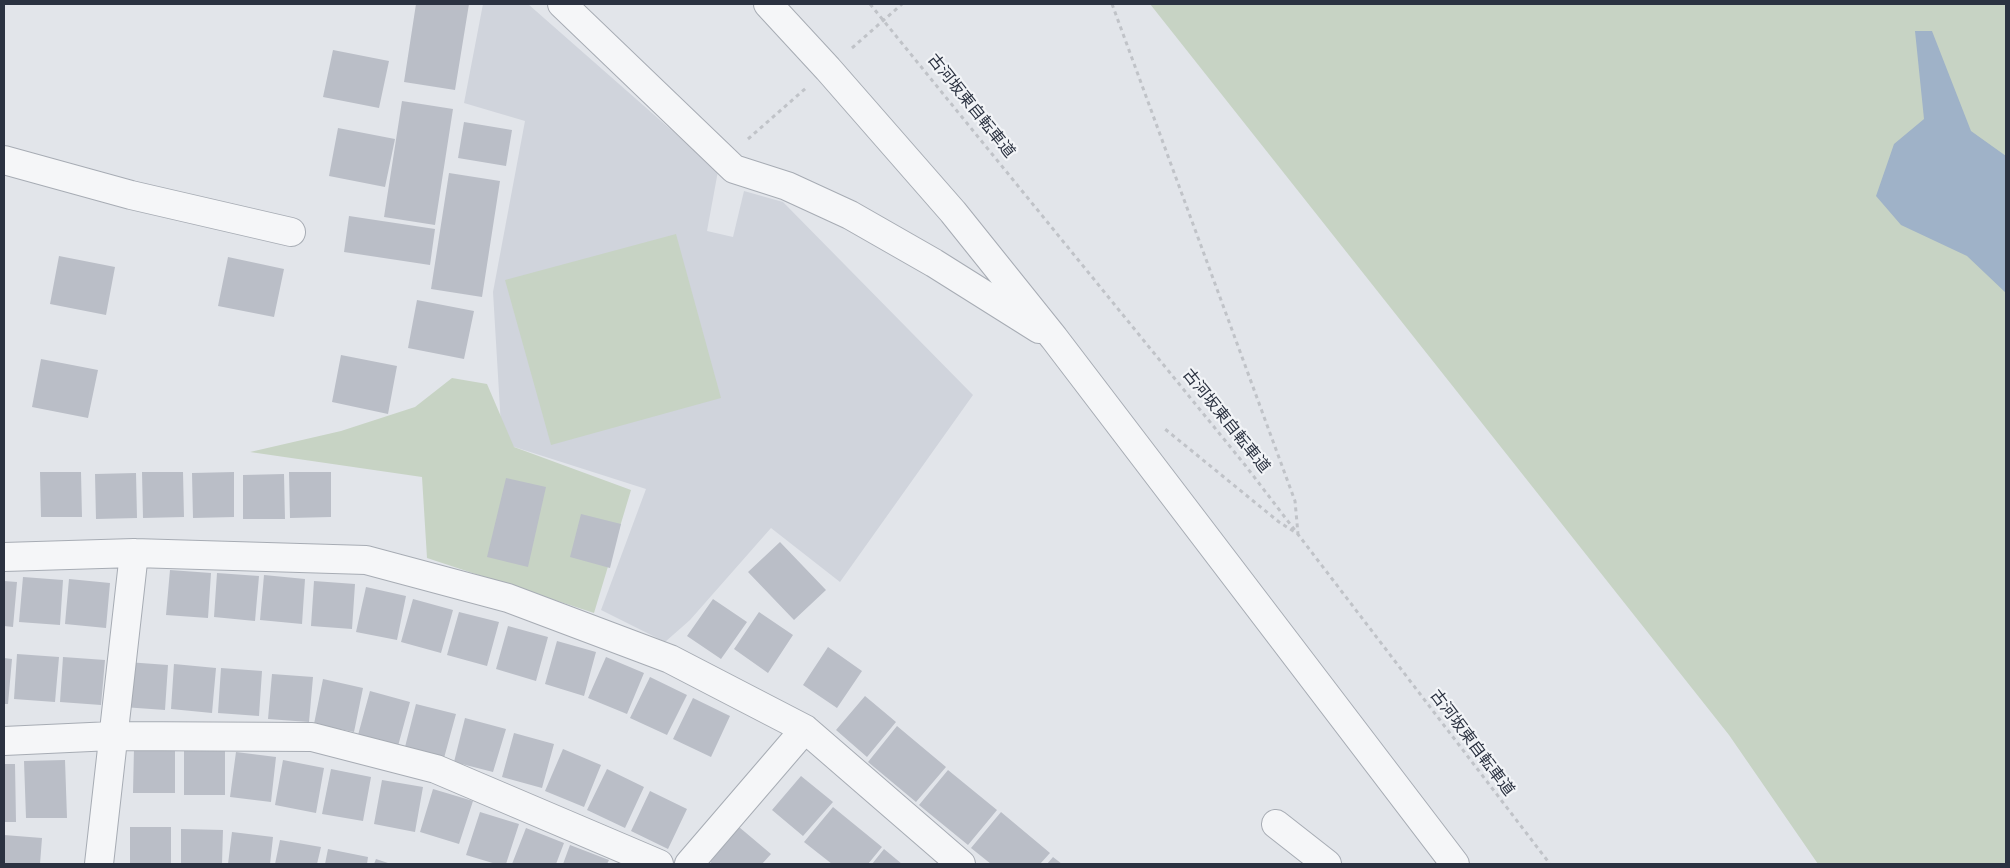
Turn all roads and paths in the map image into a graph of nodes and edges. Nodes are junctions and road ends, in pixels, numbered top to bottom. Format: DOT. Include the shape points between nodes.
graph roads {
  1 [pos="562,4"];
  2 [pos="768,4"];
  3 [pos="870,4"];
  4 [pos="902,4"];
  5 [pos="1112,4"];
  6 [pos="885,19"];
  7 [pos="4,160"];
  8 [pos="291,232"];
  9 [pos="1054,338"];
  10 [pos="1159,424"];
  11 [pos="1298,534"];
  12 [pos="134,553"];
  13 [pos="4,558"];
  14 [pos="805,728"];
  15 [pos="112,736"];
  16 [pos="4,741"];
  17 [pos="1276,824"];
  18 [pos="98,864"];
  19 [pos="658,864"];
  20 [pos="689,864"];
  21 [pos="961,864"];
  22 [pos="1327,864"];
  23 [pos="1455,864"];
  24 [pos="1550,864"];
  1 -- 9 [label="street" via="734,168 787,186 850,215"];
  2 -- 9 [label="street" via="947,204"];
  3 -- 6 [label="path, 古河坂東自転車道"];
  4 -- 6 [label="path"];
  5 -- 11 [label="path" via="1295,501"];
  6 -- 11 [label="path, 古河坂東自転車道"];
  7 -- 8 [label="street" via="131,195"];
  9 -- 23 [label="street"];
  10 -- 11 [label="path"];
  11 -- 24 [label="path, 古河坂東自転車道"];
  12 -- 13 [label="street"];
  12 -- 14 [label="street" via="366,560 508,598 662,656"];
  12 -- 15 [label="street"];
  14 -- 20 [label="street"];
  14 -- 21 [label="street"];
  15 -- 16 [label="street"];
  15 -- 18 [label="street"];
  15 -- 19 [label="street" via="312,737 436,769"];
  17 -- 22 [label="street"];
}
